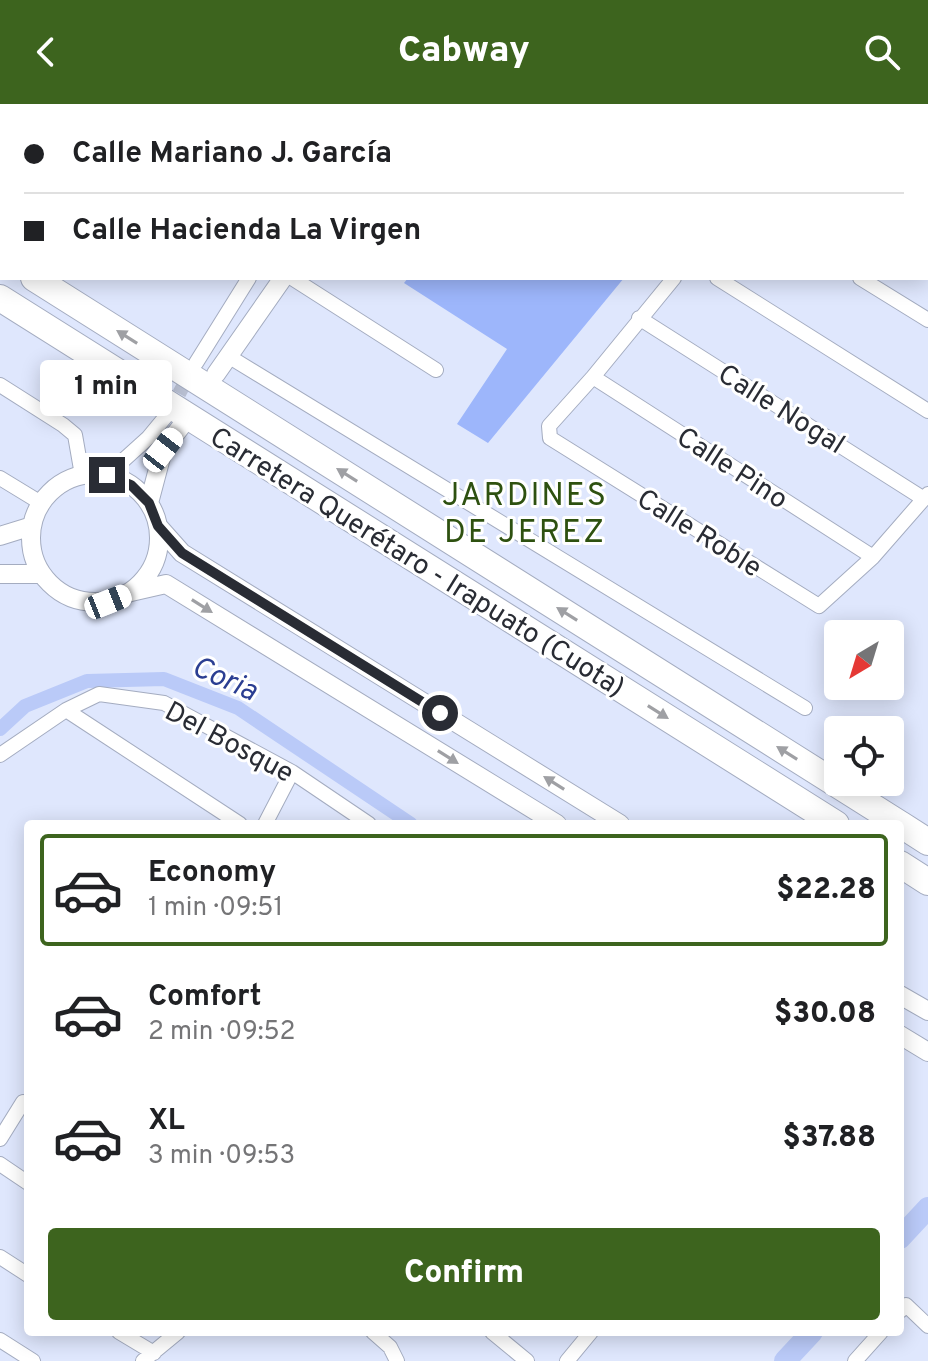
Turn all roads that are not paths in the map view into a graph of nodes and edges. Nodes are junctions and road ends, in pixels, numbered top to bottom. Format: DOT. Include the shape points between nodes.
graph roads {
  1 [pos="37,280"];
  2 [pos="248,280"];
  3 [pos="282,280"];
  4 [pos="295,280"];
  5 [pos="672,280"];
  6 [pos="720,280"];
  7 [pos="863,280"];
  8 [pos="0,298"];
  9 [pos="639,318"];
  10 [pos="928,320"];
  11 [pos="228,356"];
  12 [pos="196,363"];
  13 [pos="436,370"];
  14 [pos="216,374"];
  15 [pos="593,377"];
  16 [pos="0,385"];
  17 [pos="928,411"];
  18 [pos="175,420"];
  19 [pos="82,475"];
  20 [pos="107,475"];
  21 [pos="0,478"];
  22 [pos="926,496"];
  23 [pos="41,503"];
  24 [pos="149,503"];
  25 [pos="32,526"];
  26 [pos="158,526"];
  27 [pos="0,536"];
  28 [pos="873,557"];
  29 [pos="0,574"];
  30 [pos="42,574"];
  31 [pos="131,592"];
  32 [pos="805,708"];
  33 [pos="66,710"];
  34 [pos="0,755"];
  35 [pos="292,772"];
  36 [pos="234,820"];
  37 [pos="267,820"];
  38 [pos="363,820"];
  39 [pos="550,820"];
  40 [pos="614,820"];
  41 [pos="830,820"];
  42 [pos="894,820"];
  43 [pos="904,827"];
  44 [pos="928,842"];
  45 [pos="904,867"];
  46 [pos="928,882"];
  47 [pos="904,997"];
  48 [pos="928,1011"];
  49 [pos="904,1037"];
  50 [pos="928,1052"];
  51 [pos="23,1102"];
  52 [pos="0,1139"];
  53 [pos="0,1164"];
  54 [pos="24,1180"];
  55 [pos="0,1257"];
  56 [pos="24,1272"];
  57 [pos="904,1309"];
  58 [pos="928,1326"];
  59 [pos="124,1336"];
  60 [pos="173,1336"];
  61 [pos="497,1336"];
  62 [pos="588,1336"];
  63 [pos="877,1336"];
  64 [pos="0,1340"];
  65 [pos="148,1357"];
  66 [pos="33,1361"];
  67 [pos="527,1361"];
  68 [pos="567,1361"];
  69 [pos="855,1361"];
  42 -- 1 [label="highway, Carretera Querétaro - Irapuato (Cuota), one-way"];
  2 -- 12 [label="street"];
  3 -- 11 [label="street"];
  4 -- 13 [label="street"];
  5 -- 9 [label="street"];
  6 -- 17 [label="street"];
  7 -- 10 [label="street"];
  8 -- 41 [label="highway, Carretera Querétaro - Irapuato (Cuota), one-way"];
  9 -- 15 [label="street"];
  9 -- 22 [label="street, Calle Nogal"];
  11 -- 14 [label="street"];
  11 -- 32 [label="street"];
  15 -- 28 [label="street, Calle Pino"];
  15 -- 28 [label="street, Calle Roble" via="549,426 550,438 819,606"];
  16 -- 19 [label="street" via="75,435"];
  18 -- 20 [label="street"];
  18 -- 24 [label="street"];
  19 -- 20 [label="street"];
  19 -- 23 [label="street" via="59,485"];
  20 -- 24 [label="street" via="131,485"];
  21 -- 23 [label="street"];
  22 -- 28 [label="street"];
  23 -- 25 [label="street"];
  24 -- 26 [label="street"];
  25 -- 27 [label="street"];
  25 -- 30 [label="street" via="32,551"];
  26 -- 31 [label="street" via="154,563"];
  40 -- 26 [label="street, one-way" via="182,553"];
  29 -- 30 [label="street"];
  30 -- 31 [label="street" via="60,592 83,602 108,602"];
  31 -- 39 [label="street, one-way" via="166,584"];
  33 -- 34 [label="street, Del Bosque"];
  33 -- 35 [label="street, Del Bosque" via="99,694 164,703"];
  33 -- 36 [label="street"];
  35 -- 37 [label="street"];
  35 -- 38 [label="street, Del Bosque"];
  43 -- 44 [label="highway, Carretera Querétaro - Irapuato (Cuota)"];
  45 -- 46 [label="highway"];
  47 -- 48 [label="street"];
  49 -- 50 [label="street"];
  51 -- 52 [label="street"];
  53 -- 54 [label="street"];
  55 -- 56 [label="street"];
  57 -- 58 [label="street"];
  59 -- 65 [label="street"];
  60 -- 65 [label="street"];
  61 -- 67 [label="street"];
  62 -- 68 [label="street"];
  63 -- 69 [label="street"];
  64 -- 66 [label="street"];
}
